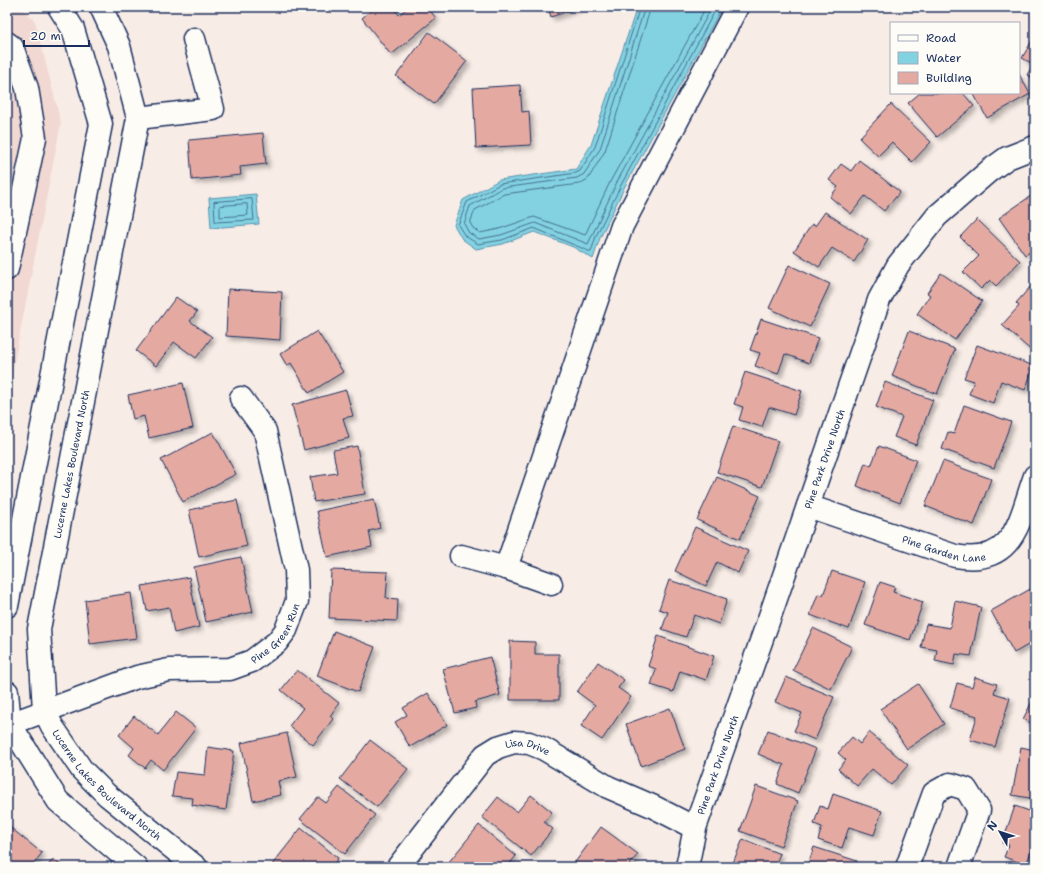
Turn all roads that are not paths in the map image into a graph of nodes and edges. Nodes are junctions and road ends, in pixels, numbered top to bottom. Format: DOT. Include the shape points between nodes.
graph roads {
  1 [pos="59,7"];
  2 [pos="101,7"];
  3 [pos="737,7"];
  4 [pos="194,39"];
  5 [pos="7,43"];
  6 [pos="138,118"];
  7 [pos="1035,147"];
  8 [pos="7,269"];
  9 [pos="241,398"];
  10 [pos="1035,476"];
  11 [pos="808,506"];
  12 [pos="461,556"];
  13 [pos="506,568"];
  14 [pos="551,584"];
  15 [pos="7,606"];
  16 [pos="7,692"];
  17 [pos="44,710"];
  18 [pos="9,724"];
  19 [pos="695,828"];
  20 [pos="136,867"];
  21 [pos="196,867"];
  22 [pos="398,867"];
  23 [pos="687,867"];
  24 [pos="907,867"];
  25 [pos="959,867"];
  1 -- 15 [label="street" via="73,29 101,124"];
  2 -- 6 [label="street, Lucerne Lakes Boulevard North" via="119,46"];
  3 -- 13 [label="street" via="622,226"];
  4 -- 6 [label="street" via="213,109"];
  5 -- 8 [label="street" via="12,48 27,88 35,138"];
  6 -- 17 [label="street, Lucerne Lakes Boulevard North" via="39,629"];
  7 -- 11 [label="street, Pine Park Drive North" via="1007,158 953,201 923,231 898,265 871,319"];
  9 -- 17 [label="street, Pine Green Run" via="265,431 296,570 297,601 286,630 277,642 252,662 230,669 169,670 137,677"];
  10 -- 11 [label="street, Pine Garden Lane" via="1012,539 1001,550 986,557 971,559 955,556"];
  11 -- 19 [label="street, Pine Park Drive North"];
  12 -- 13 [label="street"];
  13 -- 14 [label="street"];
  16 -- 18 [label="street"];
  17 -- 18 [label="street, Pine Green Run"];
  17 -- 21 [label="street, Lucerne Lakes Boulevard North" via="82,770 108,795"];
  18 -- 20 [label="street" via="58,801"];
  19 -- 22 [label="street, Lisa Drive" via="608,787 544,749 529,743 514,742 485,755"];
  19 -- 23 [label="street, Pine Park Drive North"];
  24 -- 25 [label="street" via="934,793 950,784 966,789 979,810"];
}
